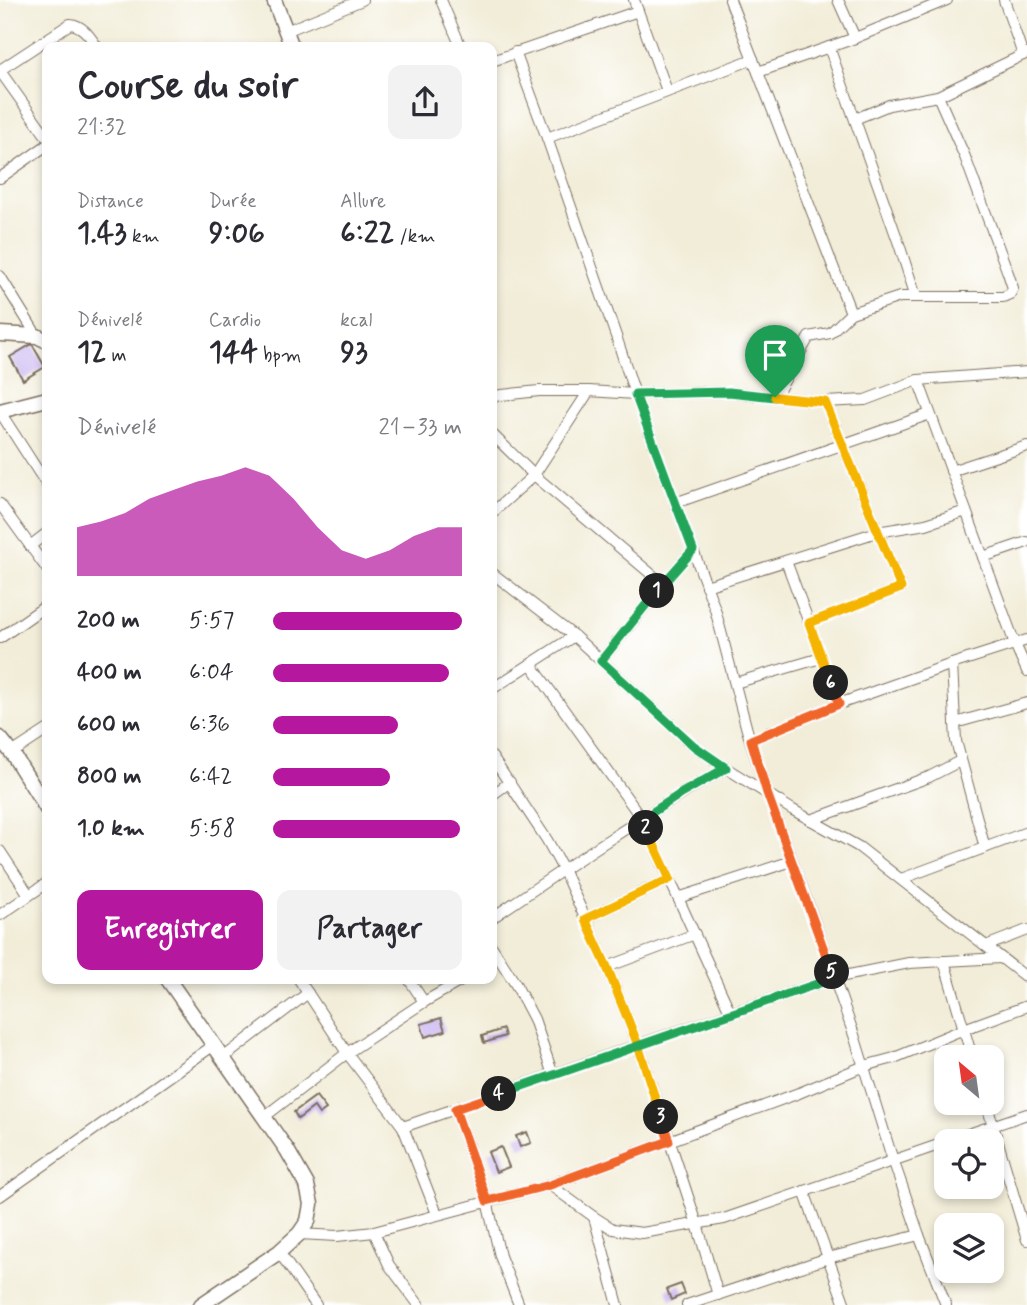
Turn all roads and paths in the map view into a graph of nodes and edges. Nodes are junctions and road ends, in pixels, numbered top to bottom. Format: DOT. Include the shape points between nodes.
graph roads {
  1 [pos="274,0"];
  2 [pos="362,0"];
  3 [pos="441,0"];
  4 [pos="634,0"];
  5 [pos="730,0"];
  6 [pos="838,0"];
  7 [pos="947,0"];
  8 [pos="1004,0"];
  9 [pos="932,3"];
  10 [pos="638,11"];
  11 [pos="286,31"];
  12 [pos="855,38"];
  13 [pos="43,42"];
  14 [pos="93,42"];
  15 [pos="290,42"];
  16 [pos="459,42"];
  17 [pos="42,43"];
  18 [pos="829,47"];
  19 [pos="514,52"];
  20 [pos="1025,54"];
  21 [pos="497,59"];
  22 [pos="753,59"];
  23 [pos="0,71"];
  24 [pos="758,72"];
  25 [pos="667,91"];
  26 [pos="938,96"];
  27 [pos="855,119"];
  28 [pos="42,130"];
  29 [pos="547,138"];
  30 [pos="42,148"];
  31 [pos="0,177"];
  32 [pos="0,276"];
  33 [pos="916,297"];
  34 [pos="851,313"];
  35 [pos="0,334"];
  36 [pos="42,339"];
  37 [pos="1027,372"];
  38 [pos="918,380"];
  39 [pos="589,391"];
  40 [pos="635,394"];
  41 [pos="497,395"];
  42 [pos="775,397"];
  43 [pos="42,400"];
  44 [pos="825,402"];
  45 [pos="0,412"];
  46 [pos="930,414"];
  47 [pos="497,439"];
  48 [pos="842,445"];
  49 [pos="1027,446"];
  50 [pos="951,471"];
  51 [pos="534,475"];
  52 [pos="42,477"];
  53 [pos="676,503"];
  54 [pos="0,504"];
  55 [pos="497,508"];
  56 [pos="966,511"];
  57 [pos="877,531"];
  58 [pos="42,537"];
  59 [pos="1027,542"];
  60 [pos="30,546"];
  61 [pos="693,550"];
  62 [pos="983,557"];
  63 [pos="786,561"];
  64 [pos="42,562"];
  65 [pos="497,577"];
  66 [pos="663,584"];
  67 [pos="706,586"];
  68 [pos="42,609"];
  69 [pos="809,623"];
  70 [pos="574,636"];
  71 [pos="0,638"];
  72 [pos="1027,640"];
  73 [pos="1015,644"];
  74 [pos="821,658"];
  75 [pos="601,661"];
  76 [pos="531,664"];
  77 [pos="952,664"];
  78 [pos="1027,671"];
  79 [pos="734,683"];
  80 [pos="497,686"];
  81 [pos="1027,703"];
  82 [pos="839,704"];
  83 [pos="955,723"];
  84 [pos="42,733"];
  85 [pos="0,738"];
  86 [pos="751,740"];
  87 [pos="12,753"];
  88 [pos="960,761"];
  89 [pos="497,764"];
  90 [pos="726,768"];
  91 [pos="510,782"];
  92 [pos="497,791"];
  93 [pos="767,793"];
  94 [pos="42,801"];
  95 [pos="642,819"];
  96 [pos="811,820"];
  97 [pos="1027,832"];
  98 [pos="985,848"];
  99 [pos="0,851"];
  100 [pos="792,861"];
  101 [pos="563,869"];
  102 [pos="670,879"];
  103 [pos="901,879"];
  104 [pos="42,886"];
  105 [pos="29,895"];
  106 [pos="678,898"];
  107 [pos="0,915"];
  108 [pos="497,915"];
  109 [pos="585,919"];
  110 [pos="1027,930"];
  111 [pos="695,934"];
  112 [pos="986,946"];
  113 [pos="1002,958"];
  114 [pos="944,961"];
  115 [pos="497,963"];
  116 [pos="607,967"];
  117 [pos="834,978"];
  118 [pos="1027,978"];
  119 [pos="171,984"];
  120 [pos="302,984"];
  121 [pos="412,984"];
  122 [pos="456,984"];
  123 [pos="307,993"];
  124 [pos="424,1002"];
  125 [pos="1027,1006"];
  126 [pos="730,1014"];
  127 [pos="964,1029"];
  128 [pos="214,1045"];
  129 [pos="638,1045"];
  130 [pos="969,1045"];
  131 [pos="347,1054"];
  132 [pos="223,1058"];
  133 [pos="864,1066"];
  134 [pos="553,1075"];
  135 [pos="455,1109"];
  136 [pos="1027,1114"];
  137 [pos="989,1115"];
  138 [pos="264,1117"];
  139 [pos="992,1126"];
  140 [pos="403,1127"];
  141 [pos="983,1129"];
  142 [pos="669,1141"];
  143 [pos="934,1146"];
  144 [pos="894,1160"];
  145 [pos="550,1185"];
  146 [pos="804,1191"];
  147 [pos="0,1196"];
  148 [pos="487,1201"];
  149 [pos="437,1214"];
  150 [pos="594,1217"];
  151 [pos="1024,1220"];
  152 [pos="697,1224"];
  153 [pos="374,1232"];
  154 [pos="299,1234"];
  155 [pos="919,1235"];
  156 [pos="1027,1240"];
  157 [pos="279,1252"];
  158 [pos="828,1258"];
  159 [pos="718,1294"];
  160 [pos="201,1305"];
  161 [pos="316,1305"];
  162 [pos="419,1305"];
  163 [pos="519,1305"];
  164 [pos="618,1305"];
  165 [pos="687,1305"];
  166 [pos="845,1305"];
  167 [pos="946,1305"];
  1 -- 11 [label="street"];
  2 -- 11 [label="street"];
  3 -- 16 [label="street"];
  4 -- 10 [label="street"];
  5 -- 22 [label="street"];
  6 -- 12 [label="street"];
  7 -- 9 [label="street"];
  8 -- 20 [label="street"];
  9 -- 12 [label="street"];
  10 -- 19 [label="street"];
  10 -- 25 [label="street"];
  11 -- 15 [label="street"];
  12 -- 18 [label="street"];
  13 -- 14 [label="street" via="70,24 81,28"];
  17 -- 23 [label="street"];
  18 -- 24 [label="street"];
  18 -- 27 [label="street"];
  19 -- 21 [label="street"];
  19 -- 29 [label="street"];
  20 -- 26 [label="street"];
  22 -- 24 [label="street"];
  22 -- 25 [label="street"];
  23 -- 28 [label="street"];
  24 -- 34 [label="street"];
  25 -- 29 [label="street"];
  26 -- 27 [label="street" via="889,105"];
  26 -- 33 [label="street" via="1013,288 1003,297"];
  27 -- 33 [label="street"];
  29 -- 40 [label="street"];
  30 -- 31 [label="street"];
  32 -- 36 [label="street"];
  33 -- 34 [label="street"];
  34 -- 42 [label="street" via="830,333 809,337"];
  35 -- 36 [label="street"];
  37 -- 38 [label="street"];
  38 -- 44 [label="street" via="865,400"];
  38 -- 46 [label="street"];
  39 -- 40 [label="street"];
  39 -- 41 [label="street"];
  39 -- 51 [label="street"];
  40 -- 42 [label="street" via="729,392"];
  40 -- 53 [label="street"];
  42 -- 44 [label="street"];
  43 -- 45 [label="street"];
  44 -- 48 [label="street"];
  45 -- 52 [label="street"];
  46 -- 48 [label="street"];
  46 -- 50 [label="street"];
  47 -- 51 [label="street"];
  48 -- 53 [label="street"];
  48 -- 57 [label="street"];
  49 -- 50 [label="street"];
  50 -- 56 [label="street"];
  51 -- 55 [label="street"];
  51 -- 66 [label="street"];
  53 -- 61 [label="street"];
  54 -- 60 [label="street"];
  56 -- 57 [label="street" via="926,524"];
  56 -- 62 [label="street"];
  57 -- 63 [label="street"];
  57 -- 69 [label="street" via="901,588"];
  58 -- 60 [label="street"];
  59 -- 62 [label="street"];
  60 -- 64 [label="street"];
  61 -- 66 [label="street"];
  61 -- 67 [label="street"];
  62 -- 73 [label="street"];
  63 -- 67 [label="street"];
  63 -- 69 [label="street"];
  65 -- 70 [label="street"];
  66 -- 75 [label="street"];
  67 -- 79 [label="street"];
  68 -- 71 [label="street"];
  69 -- 74 [label="street"];
  70 -- 75 [label="street"];
  70 -- 76 [label="street"];
  72 -- 73 [label="street"];
  73 -- 77 [label="street"];
  73 -- 78 [label="street"];
  74 -- 79 [label="street"];
  74 -- 82 [label="street"];
  75 -- 90 [label="street" via="694,746"];
  76 -- 80 [label="street"];
  76 -- 95 [label="street"];
  77 -- 82 [label="street"];
  77 -- 83 [label="street"];
  79 -- 86 [label="street"];
  81 -- 83 [label="street"];
  82 -- 86 [label="street"];
  83 -- 88 [label="street"];
  84 -- 87 [label="street"];
  85 -- 87 [label="street"];
  86 -- 93 [label="street"];
  87 -- 94 [label="street"];
  88 -- 96 [label="street"];
  88 -- 98 [label="street"];
  89 -- 91 [label="street"];
  90 -- 93 [label="street"];
  90 -- 95 [label="street"];
  91 -- 92 [label="street"];
  91 -- 101 [label="street"];
  93 -- 96 [label="street"];
  93 -- 100 [label="street"];
  95 -- 101 [label="street"];
  95 -- 102 [label="street"];
  96 -- 103 [label="street" via="859,846"];
  97 -- 98 [label="street"];
  98 -- 103 [label="street"];
  99 -- 105 [label="street"];
  100 -- 106 [label="street"];
  100 -- 117 [label="street"];
  101 -- 108 [label="street"];
  101 -- 109 [label="street"];
  102 -- 106 [label="street"];
  102 -- 109 [label="street"];
  103 -- 112 [label="street"];
  104 -- 105 [label="street"];
  105 -- 107 [label="street"];
  106 -- 111 [label="street"];
  109 -- 116 [label="street"];
  110 -- 112 [label="street"];
  111 -- 116 [label="street"];
  111 -- 126 [label="street"];
  112 -- 113 [label="street"];
  113 -- 114 [label="street"];
  113 -- 118 [label="street"];
  114 -- 117 [label="street"];
  114 -- 127 [label="street"];
  115 -- 134 [label="street" via="534,1019"];
  116 -- 129 [label="street"];
  117 -- 126 [label="street"];
  117 -- 133 [label="street"];
  119 -- 128 [label="street"];
  120 -- 123 [label="street"];
  121 -- 124 [label="street"];
  122 -- 124 [label="street"];
  123 -- 131 [label="street"];
  123 -- 132 [label="street"];
  124 -- 131 [label="street"];
  125 -- 127 [label="street"];
  126 -- 129 [label="street"];
  127 -- 130 [label="street"];
  127 -- 133 [label="street"];
  128 -- 132 [label="street"];
  128 -- 147 [label="street"];
  129 -- 134 [label="street"];
  129 -- 142 [label="street"];
  131 -- 138 [label="street"];
  131 -- 140 [label="street"];
  132 -- 138 [label="street"];
  133 -- 142 [label="street"];
  133 -- 144 [label="street"];
  134 -- 135 [label="street"];
  135 -- 140 [label="street"];
  135 -- 148 [label="street"];
  136 -- 139 [label="street"];
  137 -- 139 [label="street"];
  138 -- 154 [label="street" via="307,1185 310,1211"];
  139 -- 141 [label="street"];
  139 -- 151 [label="street"];
  140 -- 149 [label="street"];
  142 -- 145 [label="street"];
  142 -- 152 [label="street"];
  143 -- 144 [label="street"];
  144 -- 146 [label="street"];
  144 -- 155 [label="street"];
  145 -- 148 [label="street"];
  145 -- 150 [label="street"];
  146 -- 152 [label="street"];
  146 -- 158 [label="street"];
  148 -- 149 [label="street"];
  148 -- 163 [label="street" via="500,1256"];
  149 -- 153 [label="street"];
  150 -- 152 [label="street" via="613,1229 642,1233"];
  150 -- 164 [label="street"];
  151 -- 156 [label="street"];
  152 -- 159 [label="street"];
  153 -- 154 [label="street"];
  153 -- 162 [label="street" via="389,1265"];
  154 -- 157 [label="street"];
  155 -- 158 [label="street"];
  155 -- 167 [label="street"];
  157 -- 160 [label="street"];
  157 -- 161 [label="street"];
  158 -- 159 [label="street"];
  158 -- 166 [label="street"];
  159 -- 165 [label="street"];
}
